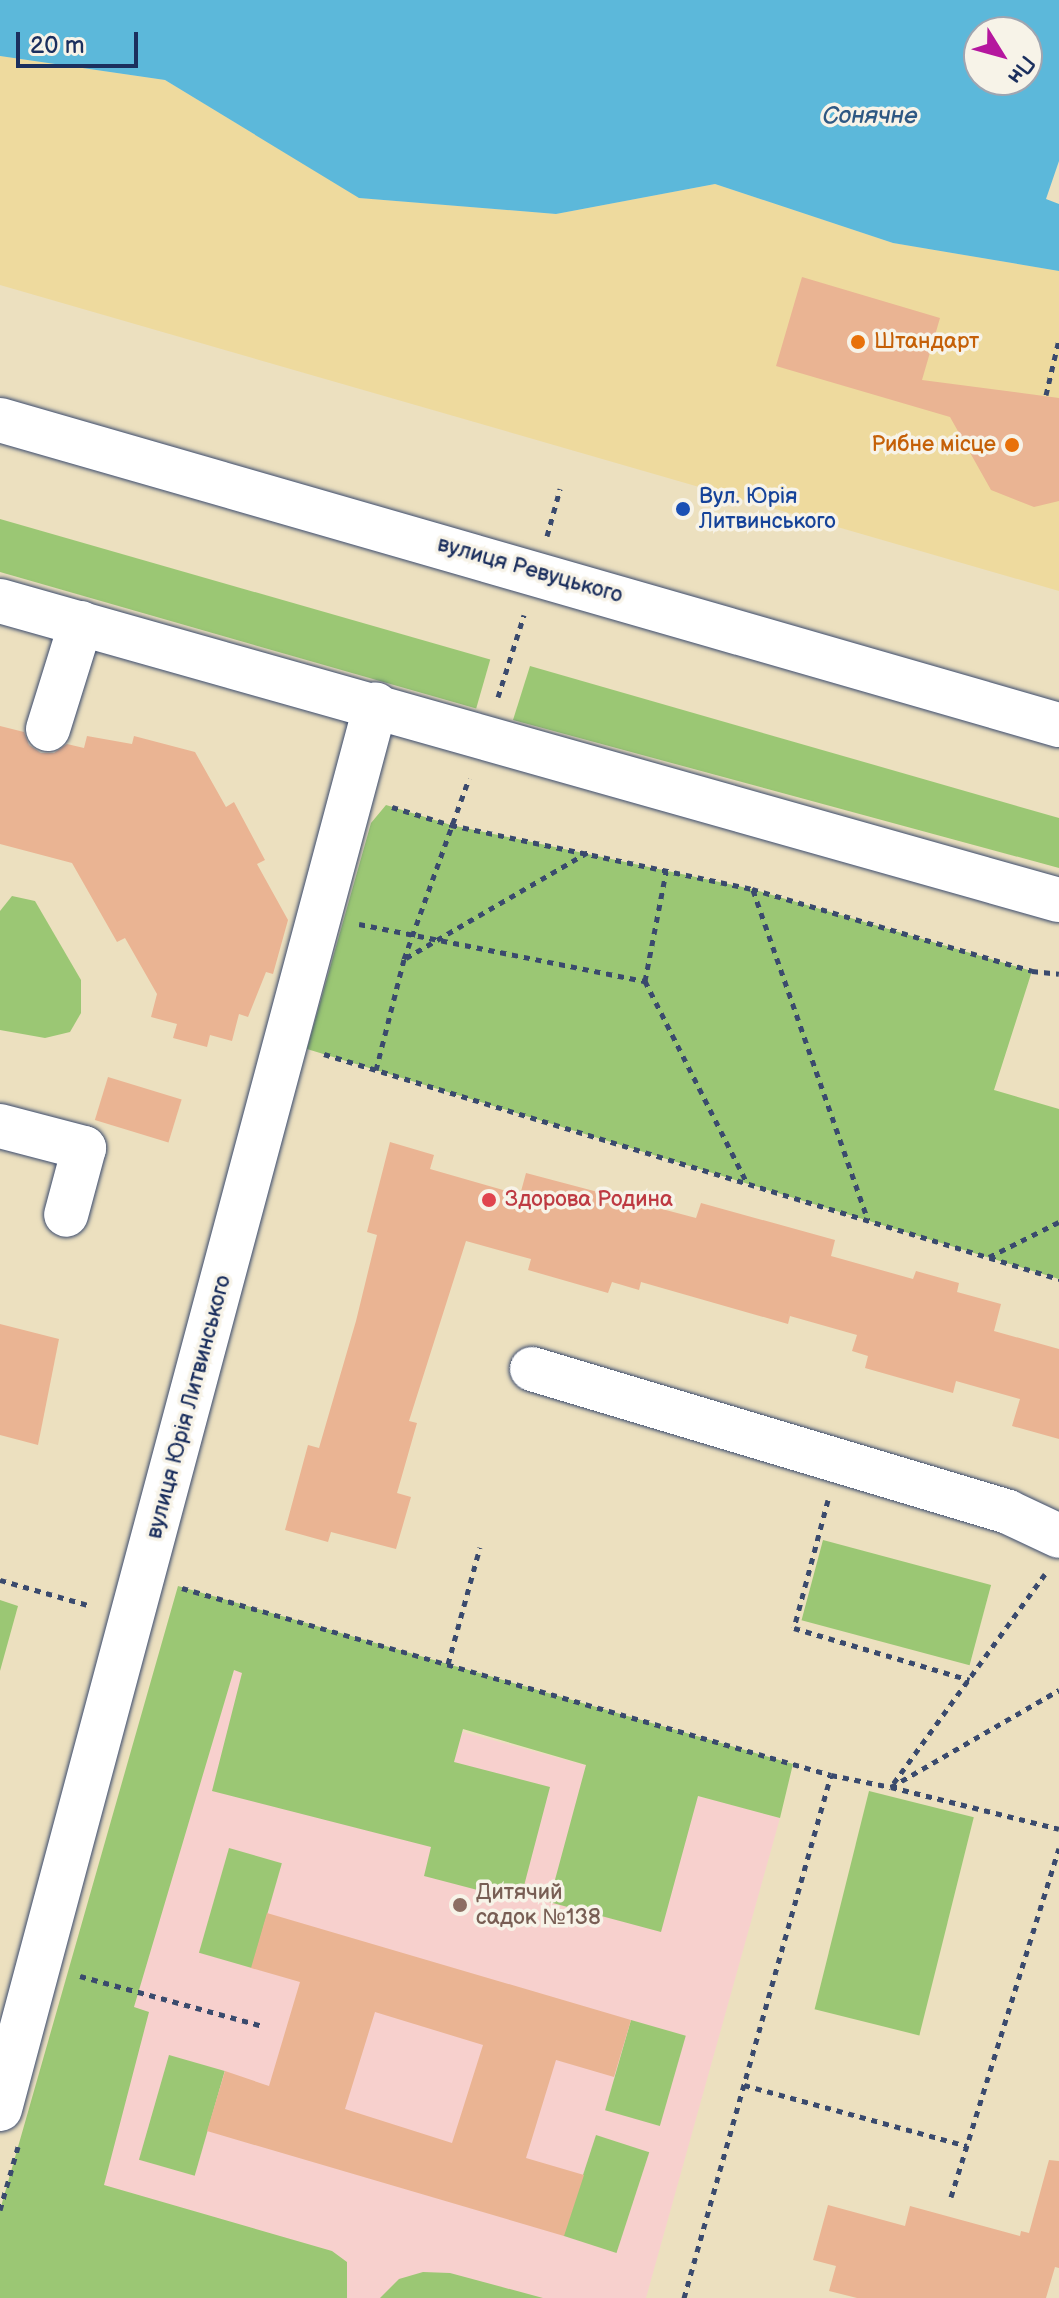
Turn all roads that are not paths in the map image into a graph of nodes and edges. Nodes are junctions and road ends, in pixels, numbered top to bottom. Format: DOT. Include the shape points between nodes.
graph roads {
  1 [pos="0,420"];
  2 [pos="0,601"];
  3 [pos="81,623"];
  4 [pos="376,704"];
  5 [pos="1059,725"];
  6 [pos="48,729"];
  7 [pos="1059,900"];
  8 [pos="0,1126"];
  9 [pos="66,1215"];
  10 [pos="532,1369"];
  11 [pos="1054,1552"];
  12 [pos="0,2109"];
  1 -- 5 [label="street, вулиця Ревуцького"];
  2 -- 3 [label="street"];
  3 -- 4 [label="street"];
  3 -- 6 [label="street"];
  4 -- 7 [label="street"];
  4 -- 12 [label="street, вулиця Юрія Литвинського"];
  8 -- 9 [label="street" via="84,1148"];
  10 -- 11 [label="street" via="1008,1512"];
}
